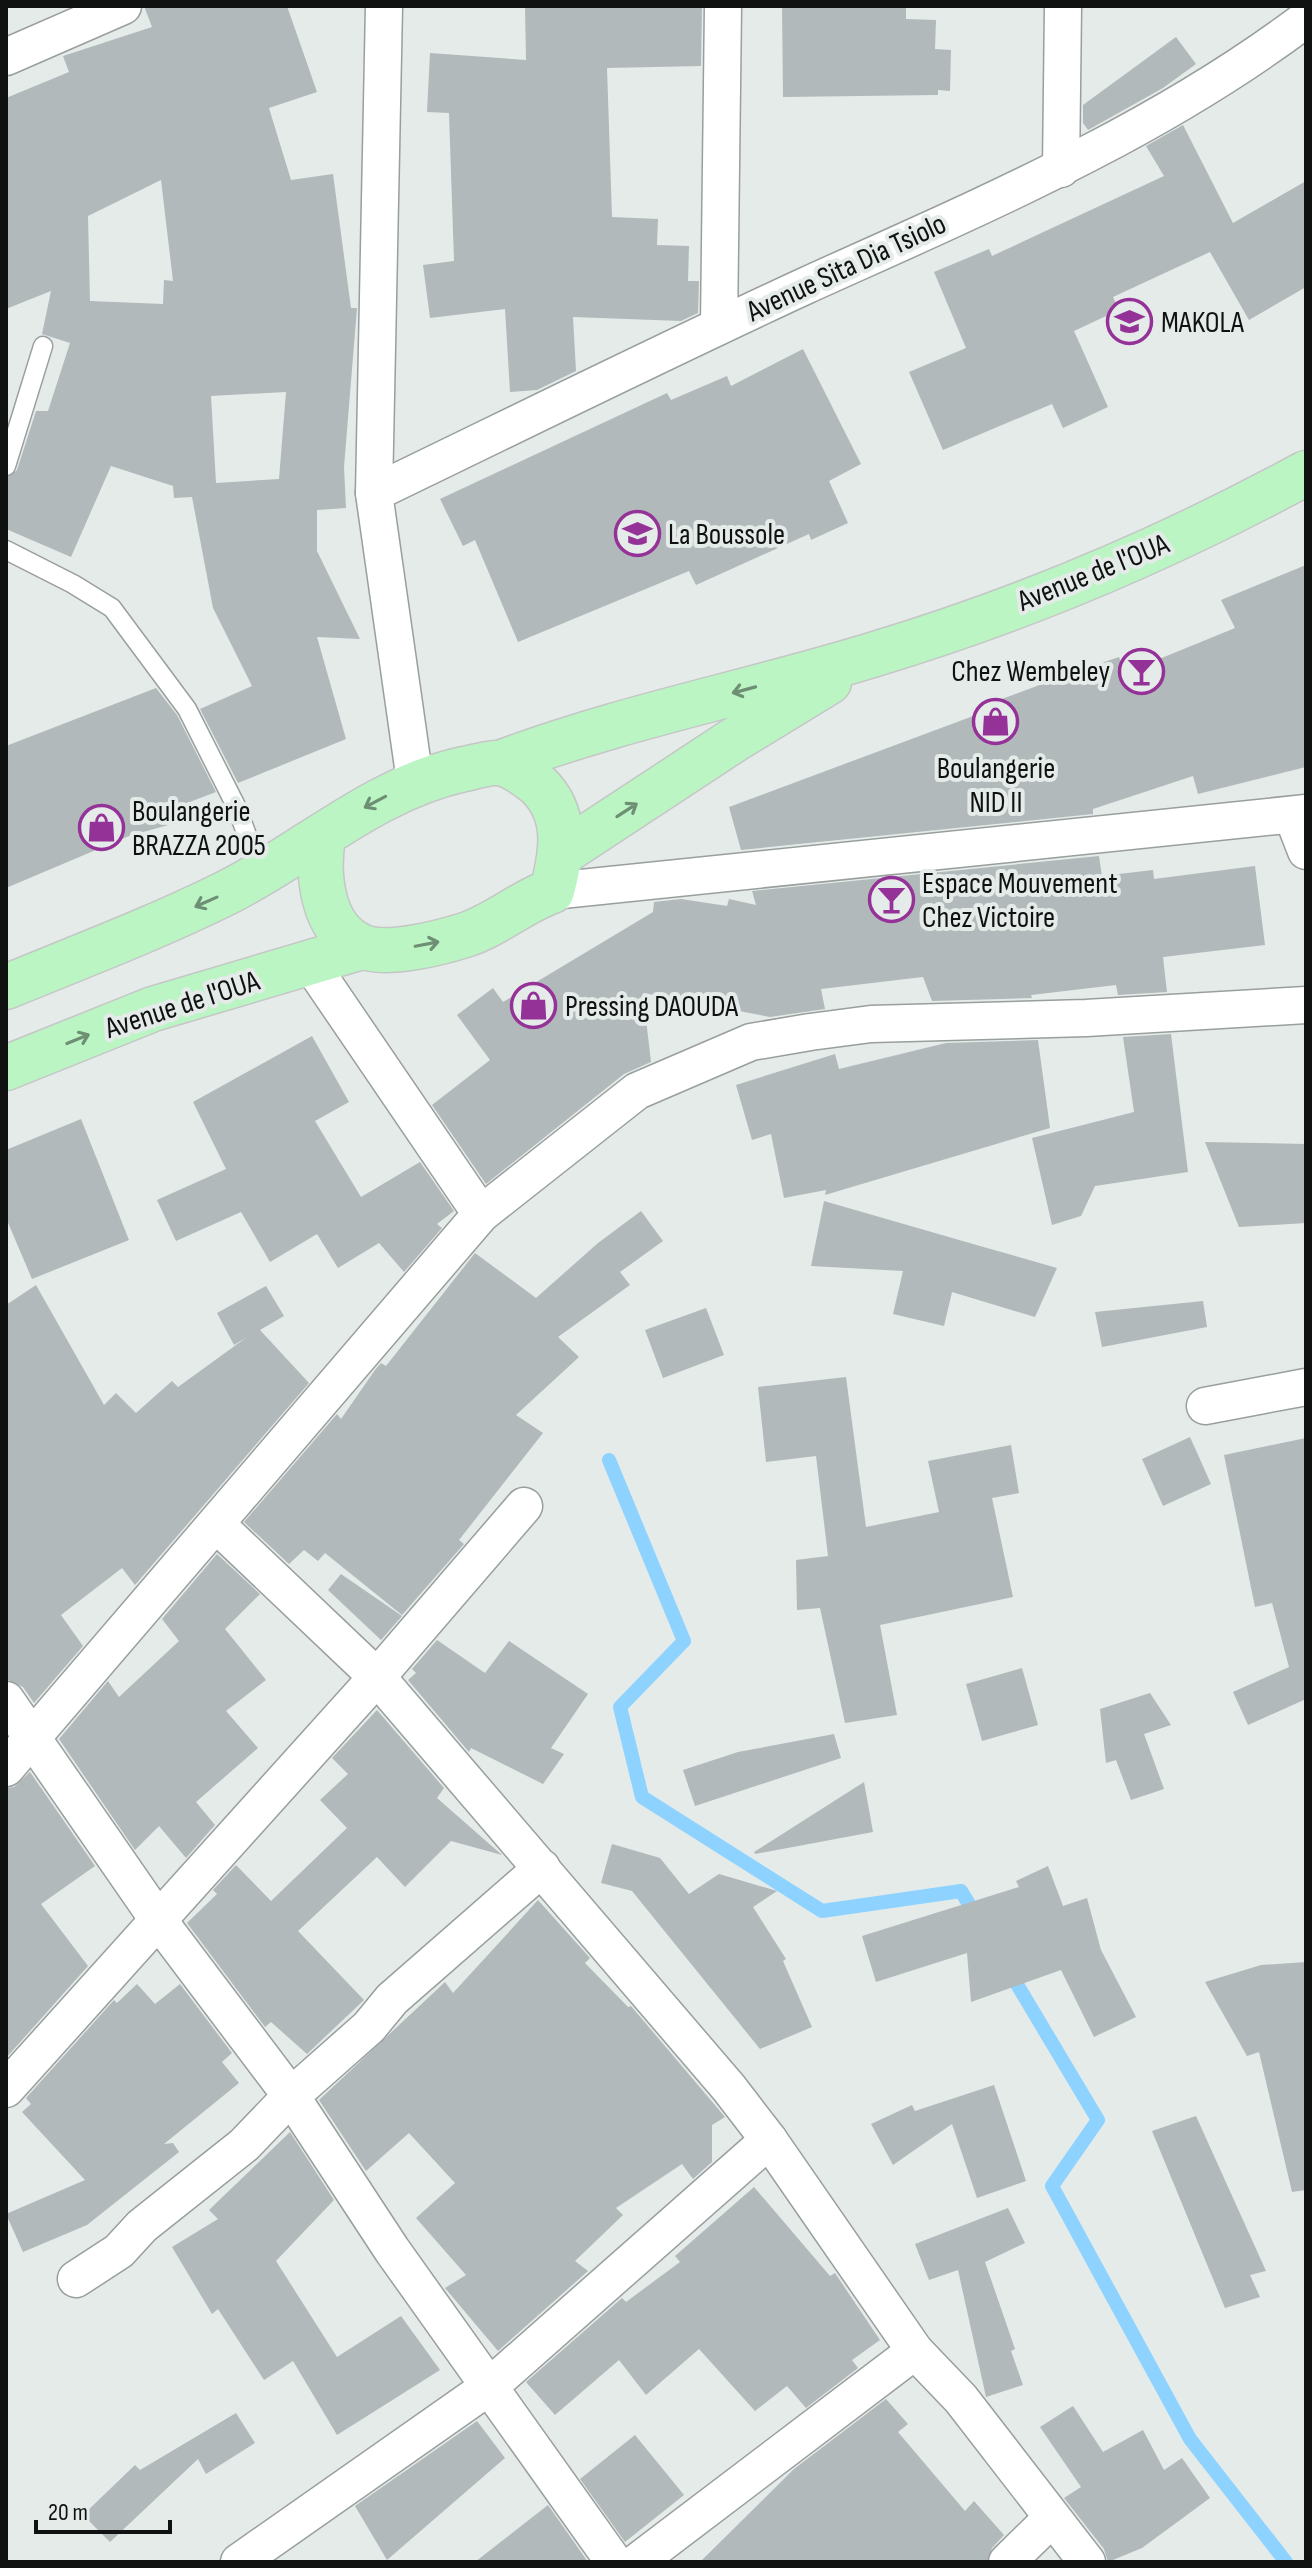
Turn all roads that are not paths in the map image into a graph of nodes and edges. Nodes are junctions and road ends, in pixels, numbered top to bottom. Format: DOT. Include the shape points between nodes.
graph roads {
  1 [pos="123,6"];
  2 [pos="384,6"];
  3 [pos="723,6"];
  4 [pos="1063,6"];
  5 [pos="1306,19"];
  6 [pos="6,57"];
  7 [pos="1061,169"];
  8 [pos="719,326"];
  9 [pos="43,346"];
  10 [pos="6,466"];
  11 [pos="1306,473"];
  12 [pos="374,493"];
  13 [pos="6,550"];
  14 [pos="873,655"];
  15 [pos="500,763"];
  16 [pos="415,781"];
  17 [pos="1299,814"];
  18 [pos="323,837"];
  19 [pos="1306,851"];
  20 [pos="261,872"];
  21 [pos="557,872"];
  22 [pos="362,947"];
  23 [pos="310,963"];
  24 [pos="6,987"];
  25 [pos="1306,1005"];
  26 [pos="6,1068"];
  27 [pos="481,1214"];
  28 [pos="1306,1387"];
  29 [pos="1205,1406"];
  30 [pos="524,1506"];
  31 [pos="216,1524"];
  32 [pos="377,1677"];
  33 [pos="6,1700"];
  34 [pos="31,1736"];
  35 [pos="6,1768"];
  36 [pos="542,1868"];
  37 [pos="159,1921"];
  38 [pos="6,2089"];
  39 [pos="291,2096"];
  40 [pos="769,2140"];
  41 [pos="76,2279"];
  42 [pos="915,2351"];
  43 [pos="490,2386"];
  44 [pos="1051,2519"];
  45 [pos="239,2562"];
  46 [pos="614,2562"];
  47 [pos="637,2562"];
  48 [pos="1007,2562"];
  49 [pos="1087,2562"];
  1 -- 6 [label="street"];
  2 -- 12 [label="street"];
  3 -- 8 [label="street"];
  4 -- 7 [label="street"];
  5 -- 7 [label="street, Avenue Sita Dia Tsiolo" via="1249,62"];
  7 -- 8 [label="street, Avenue Sita Dia Tsiolo"];
  8 -- 12 [label="street, Avenue Sita Dia Tsiolo"];
  9 -- 10 [label="lane"];
  11 -- 14 [label="main road, Avenue de l'OUA" via="1224,518 1093,577"];
  12 -- 16 [label="street"];
  13 -- 20 [label="lane" via="112,608 187,709 236,806"];
  14 -- 15 [label="main road, Avenue de l'OUA, one-way" via="612,724"];
  21 -- 14 [label="main road, Avenue de l'OUA, one-way" via="734,740"];
  15 -- 16 [label="main road"];
  15 -- 21 [label="main road" via="529,777 549,798 560,822"];
  16 -- 18 [label="main road, one-way"];
  17 -- 19 [label="street"];
  17 -- 21 [label="street"];
  18 -- 20 [label="main road"];
  18 -- 22 [label="main road" via="319,871 330,912 340,929"];
  20 -- 24 [label="main road, one-way" via="226,893"];
  22 -- 21 [label="main road, one-way" via="393,949 467,935 531,898"];
  22 -- 23 [label="main road, Avenue de l'OUA"];
  26 -- 23 [label="main road, Avenue de l'OUA, one-way" via="153,1009"];
  23 -- 27 [label="street"];
  25 -- 27 [label="street" via="871,1024 751,1042 637,1091"];
  27 -- 31 [label="street"];
  28 -- 29 [label="street"];
  30 -- 32 [label="street"];
  31 -- 32 [label="street"];
  31 -- 34 [label="street"];
  32 -- 36 [label="street"];
  32 -- 37 [label="street"];
  33 -- 34 [label="street"];
  34 -- 35 [label="street"];
  34 -- 37 [label="street"];
  36 -- 39 [label="street"];
  36 -- 40 [label="street"];
  37 -- 38 [label="street"];
  37 -- 39 [label="street"];
  39 -- 41 [label="street" via="244,2145 142,2226 119,2251"];
  39 -- 43 [label="street"];
  40 -- 42 [label="street"];
  40 -- 43 [label="street"];
  42 -- 44 [label="street" via="961,2399"];
  42 -- 47 [label="street"];
  43 -- 45 [label="street"];
  43 -- 46 [label="street"];
  44 -- 48 [label="street"];
  44 -- 49 [label="street"];
}
